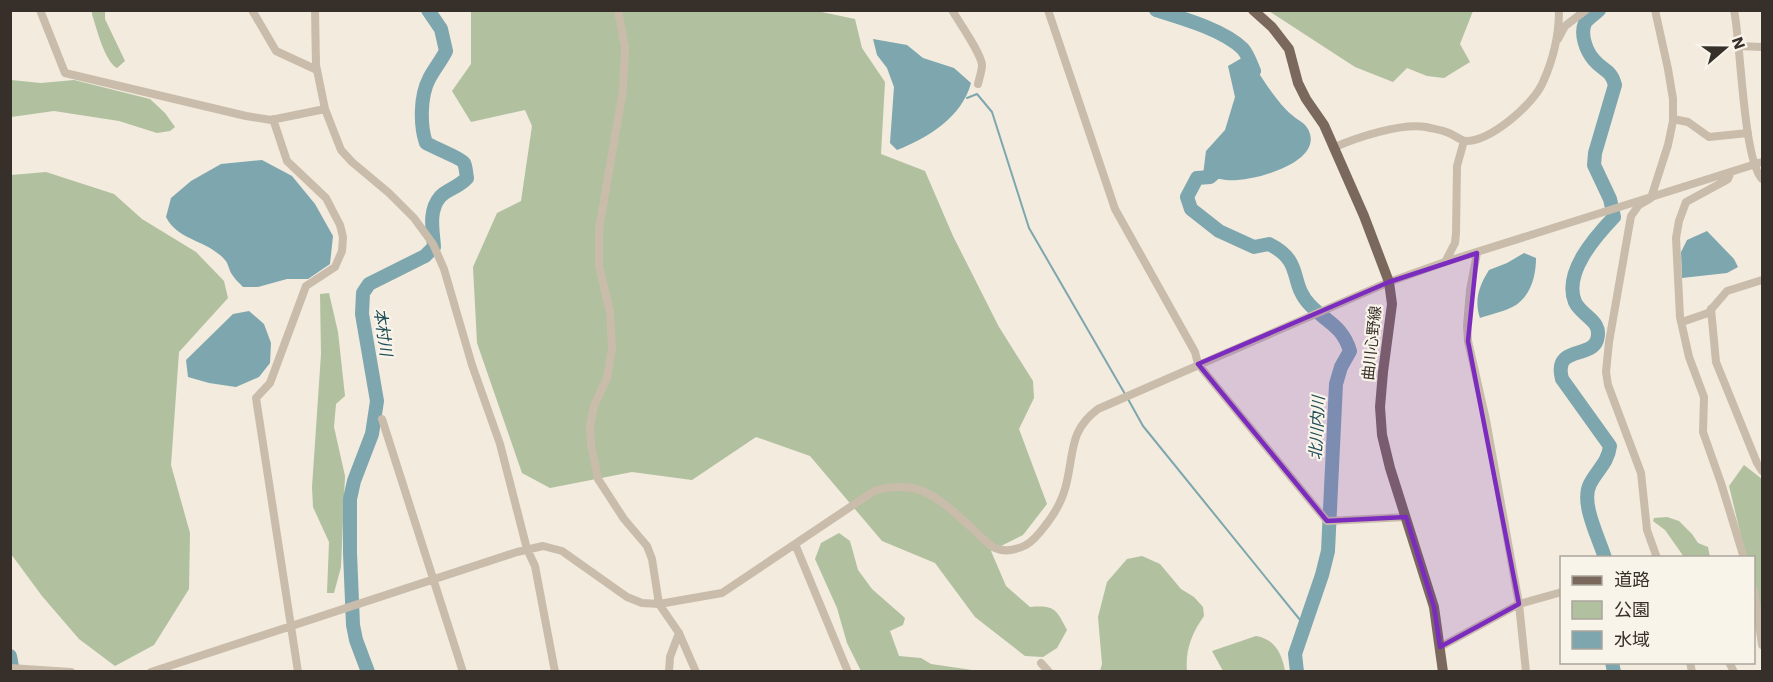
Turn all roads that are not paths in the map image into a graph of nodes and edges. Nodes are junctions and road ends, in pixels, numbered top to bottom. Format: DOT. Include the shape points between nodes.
graph roads {
  1 [pos="40,10"];
  2 [pos="252,10"];
  3 [pos="315,10"];
  4 [pos="618,10"];
  5 [pos="952,10"];
  6 [pos="1048,10"];
  7 [pos="1253,10"];
  8 [pos="1559,10"];
  9 [pos="1586,10"];
  10 [pos="1655,10"];
  11 [pos="1734,10"];
  12 [pos="1554,45"];
  13 [pos="1738,46"];
  14 [pos="1762,47"];
  15 [pos="317,70"];
  16 [pos="978,84"];
  17 [pos="326,109"];
  18 [pos="273,119"];
  19 [pos="1673,119"];
  20 [pos="1748,133"];
  21 [pos="1464,141"];
  22 [pos="1333,148"];
  23 [pos="1759,164"];
  24 [pos="1730,174"];
  25 [pos="1762,179"];
  26 [pos="1651,198"];
  27 [pos="1477,253"];
  28 [pos="1445,262"];
  29 [pos="1762,280"];
  30 [pos="1389,282"];
  31 [pos="1711,309"];
  32 [pos="1682,321"];
  33 [pos="1198,364"];
  34 [pos="382,419"];
  35 [pos="1762,471"];
  36 [pos="1406,517"];
  37 [pos="795,544"];
  38 [pos="527,549"];
  39 [pos="1656,556"];
  40 [pos="1743,556"];
  41 [pos="433,580"];
  42 [pos="1560,593"];
  43 [pos="1755,597"];
  44 [pos="659,604"];
  45 [pos="1520,604"];
  46 [pos="679,633"];
  47 [pos="1762,645"];
  48 [pos="1440,647"];
  49 [pos="1041,663"];
  50 [pos="10,668"];
  51 [pos="71,672"];
  52 [pos="151,672"];
  53 [pos="298,672"];
  54 [pos="463,672"];
  55 [pos="555,672"];
  56 [pos="669,672"];
  57 [pos="696,672"];
  58 [pos="849,672"];
  59 [pos="1049,672"];
  60 [pos="1443,672"];
  61 [pos="1526,672"];
  1 -- 18 [label="street" via="65,73"];
  2 -- 15 [label="street" via="276,51"];
  3 -- 15 [label="street"];
  4 -- 44 [label="street" via="625,48 623,90 599,229 599,266 610,312 612,348 607,378 590,426 598,479 647,546"];
  5 -- 16 [label="street" via="980,56"];
  6 -- 33 [label="street" via="1115,209 1195,352"];
  7 -- 22 [label="main road, 曲川心野線" via="1285,42 1298,83"];
  8 -- 12 [label="street"];
  9 -- 12 [label="street" via="1565,26"];
  10 -- 19 [label="street" via="1668,69"];
  11 -- 13 [label="street"];
  12 -- 21 [label="street" via="1542,84 1533,97 1502,127 1481,138"];
  13 -- 14 [label="street"];
  13 -- 20 [label="street"];
  15 -- 17 [label="street"];
  17 -- 18 [label="street"];
  17 -- 38 [label="street" via="341,150 414,218 433,244 500,444"];
  18 -- 53 [label="street" via="287,160 326,198 343,237 335,267 306,286 270,383 256,398"];
  19 -- 20 [label="street" via="1688,122 1709,136"];
  19 -- 26 [label="street"];
  20 -- 23 [label="street"];
  21 -- 22 [label="street" via="1447,133 1415,127 1356,139"];
  21 -- 28 [label="street" via="1457,166 1455,243"];
  22 -- 30 [label="main road, 曲川心野線"];
  23 -- 24 [label="street"];
  23 -- 25 [label="street"];
  24 -- 26 [label="street"];
  24 -- 32 [label="street" via="1728,179 1686,202 1679,221 1676,238"];
  26 -- 27 [label="street"];
  26 -- 39 [label="street" via="1631,216 1606,372 1641,473 1647,530"];
  27 -- 28 [label="street"];
  27 -- 45 [label="street" via="1470,290 1468,341"];
  28 -- 30 [label="street"];
  29 -- 31 [label="street" via="1727,291"];
  30 -- 33 [label="street"];
  30 -- 36 [label="main road, 曲川心野線" via="1392,304 1380,407 1382,435"];
  31 -- 32 [label="street"];
  31 -- 35 [label="street" via="1716,362"];
  32 -- 40 [label="street" via="1689,357 1704,397 1702,432"];
  33 -- 36 [label="street" via="1327,521"];
  33 -- 37 [label="street" via="1086,418 1073,441 1060,504 1031,542 1018,549 994,548 926,492 901,486 874,492"];
  34 -- 41 [label="street"];
  36 -- 48 [label="main road, 曲川心野線" via="1434,607"];
  37 -- 44 [label="street" via="722,592"];
  37 -- 58 [label="street"];
  38 -- 41 [label="street"];
  38 -- 44 [label="street" via="543,546 561,551 627,597"];
  38 -- 55 [label="street" via="535,566"];
  41 -- 52 [label="street"];
  41 -- 54 [label="street"];
  42 -- 45 [label="street"];
  43 -- 47 [label="street"];
  44 -- 46 [label="street"];
  45 -- 48 [label="street"];
  45 -- 61 [label="street"];
  46 -- 56 [label="street"];
  46 -- 57 [label="street"];
  48 -- 60 [label="main road, 曲川心野線"];
  49 -- 59 [label="street"];
  50 -- 51 [label="street"];
}
